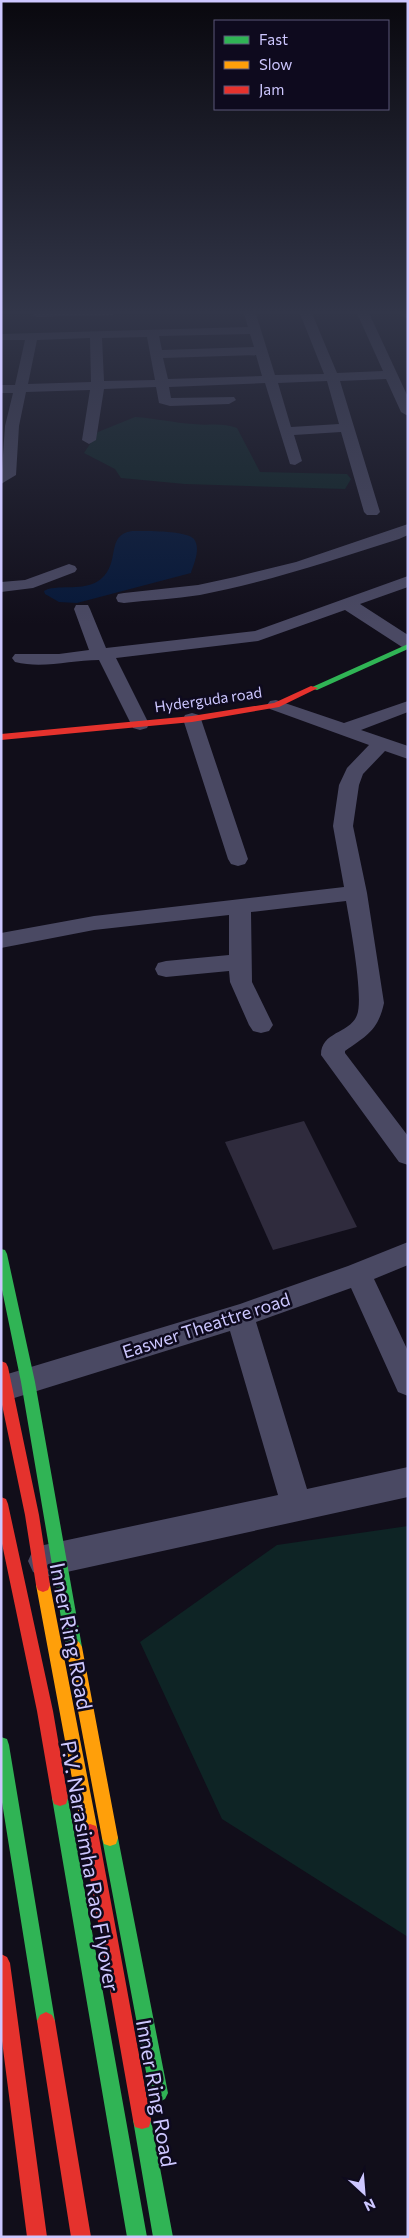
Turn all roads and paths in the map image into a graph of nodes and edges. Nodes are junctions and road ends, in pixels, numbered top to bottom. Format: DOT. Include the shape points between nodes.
graph roads {
  1 [pos="15,415"];
  2 [pos="93,415"];
  3 [pos="281,415"];
  4 [pos="343,415"];
  5 [pos="346,428"];
  6 [pos="286,431"];
  7 [pos="89,440"];
  8 [pos="294,461"];
  9 [pos="1,480"];
  10 [pos="372,512"];
  11 [pos="400,533"];
  12 [pos="408,545"];
  13 [pos="69,569"];
  14 [pos="408,581"];
  15 [pos="1,587"];
  16 [pos="124,598"];
  17 [pos="346,603"];
  18 [pos="82,609"];
  19 [pos="408,645"];
  20 [pos="102,654"];
  21 [pos="21,658"];
  22 [pos="276,704"];
  23 [pos="408,706"];
  24 [pos="192,719"];
  25 [pos="140,724"];
  26 [pos="346,729"];
  27 [pos="1,737"];
  28 [pos="382,743"];
  29 [pos="408,753"];
  30 [pos="238,859"];
  31 [pos="356,893"];
  32 [pos="241,906"];
  33 [pos="1,941"];
  34 [pos="240,962"];
  35 [pos="166,969"];
  36 [pos="261,1025"];
  37 [pos="408,1154"];
  38 [pos="408,1253"];
  39 [pos="1,1254"];
  40 [pos="358,1274"];
  41 [pos="240,1316"];
  42 [pos="9,1381"];
  43 [pos="408,1383"];
  44 [pos="408,1482"];
  45 [pos="1,1504"];
  46 [pos="297,1507"];
  47 [pos="48,1560"];
  48 [pos="1,1745"];
  49 [pos="2,1969"];
  50 [pos="161,2101"];
  51 [pos="37,2237"];
  52 [pos="81,2237"];
  53 [pos="137,2237"];
  54 [pos="164,2237"];
  1 -- 9 [label="street" via="9,475"];
  2 -- 7 [label="street"];
  3 -- 6 [label="street"];
  4 -- 5 [label="street"];
  5 -- 6 [label="street"];
  5 -- 10 [label="street"];
  6 -- 8 [label="street"];
  11 -- 12 [label="street"];
  11 -- 16 [label="street" via="236,582 198,590"];
  13 -- 15 [label="street" via="27,585"];
  14 -- 17 [label="street"];
  17 -- 19 [label="street"];
  17 -- 20 [label="street" via="258,636"];
  18 -- 20 [label="street"];
  19 -- 22 [label="main road, Hyderguda road"];
  20 -- 21 [label="street" via="59,659"];
  20 -- 25 [label="street"];
  22 -- 24 [label="main road, Hyderguda road"];
  22 -- 26 [label="street"];
  23 -- 26 [label="street"];
  24 -- 25 [label="main road, Hyderguda road"];
  24 -- 30 [label="street"];
  25 -- 27 [label="main road, Hyderguda road"];
  26 -- 28 [label="street"];
  28 -- 29 [label="street"];
  28 -- 31 [label="street" via="354,772 349,785 343,826"];
  31 -- 32 [label="street"];
  31 -- 37 [label="street" via="372,1003 370,1018 362,1028 333,1046 333,1055"];
  32 -- 33 [label="street" via="94,923"];
  32 -- 34 [label="street"];
  34 -- 35 [label="street"];
  34 -- 36 [label="street" via="241,982"];
  38 -- 40 [label="street, Easwer Theattre road"];
  39 -- 42 [label="main road"];
  40 -- 41 [label="street, Easwer Theattre road"];
  40 -- 43 [label="street"];
  41 -- 42 [label="street, Easwer Theattre road"];
  41 -- 46 [label="street"];
  42 -- 47 [label="main road"];
  42 -- 47 [label="main road, Inner Ring Road" via="32,1515"];
  44 -- 46 [label="street"];
  45 -- 53 [label="main road, P.V. Narasimha Rao Flyover" via="45,1711"];
  46 -- 47 [label="street"];
  47 -- 50 [label="main road"];
  47 -- 54 [label="main road, Inner Ring Road" via="101,1887"];
  48 -- 52 [label="main road"];
  49 -- 51 [label="main road"];
}
